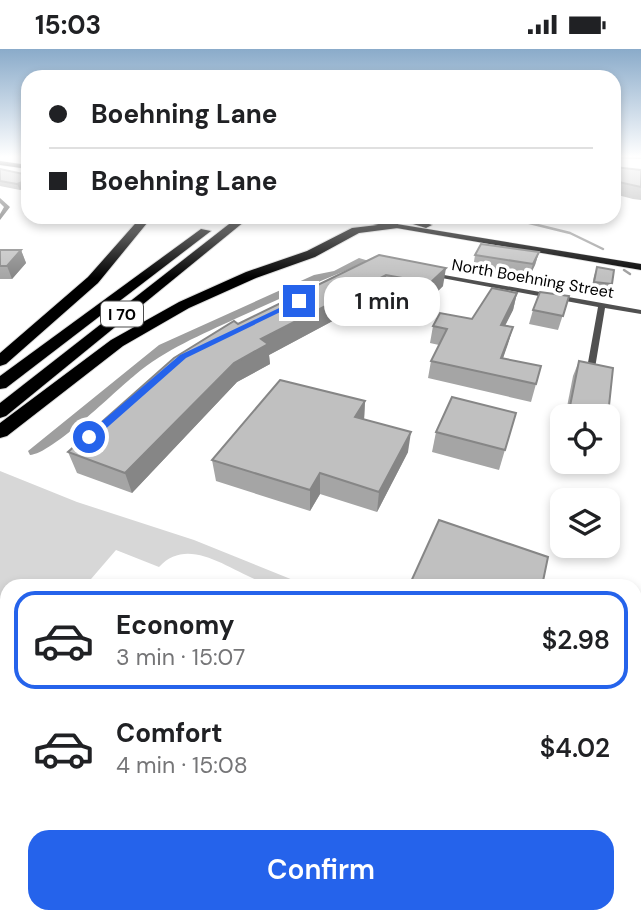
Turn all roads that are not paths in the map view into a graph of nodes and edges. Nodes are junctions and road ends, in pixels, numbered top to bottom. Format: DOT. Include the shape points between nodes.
graph roads {
  1 [pos="0,200"];
  2 [pos="0,218"];
  3 [pos="141,224"];
  4 [pos="199,224"];
  5 [pos="215,224"];
  6 [pos="236,224"];
  7 [pos="352,224"];
  8 [pos="384,224"];
  9 [pos="407,224"];
  10 [pos="416,224"];
  11 [pos="419,224"];
  12 [pos="426,225"];
  13 [pos="336,241"];
  14 [pos="641,263"];
  15 [pos="422,273"];
  16 [pos="602,305"];
  17 [pos="641,312"];
  18 [pos="0,361"];
  19 [pos="591,367"];
  20 [pos="0,368"];
  21 [pos="0,384"];
  22 [pos="0,412"];
  23 [pos="0,432"];
  1 -- 2 [label="street" via="7,207"];
  3 -- 18 [label="highway" via="93,281"];
  4 -- 20 [label="highway"];
  5 -- 21 [label="highway, I 70"];
  6 -- 22 [label="highway, I 70"];
  7 -- 13 [label="highway"];
  8 -- 13 [label="highway" via="361,228"];
  9 -- 14 [label="main road"];
  10 -- 12 [label="highway"];
  11 -- 12 [label="main road"];
  12 -- 14 [label="main road"];
  13 -- 23 [label="highway" via="214,291 142,327"];
  15 -- 16 [label="street, North Boehning Street"];
  16 -- 17 [label="street, North Boehning Street"];
  16 -- 19 [label="street"];
}
